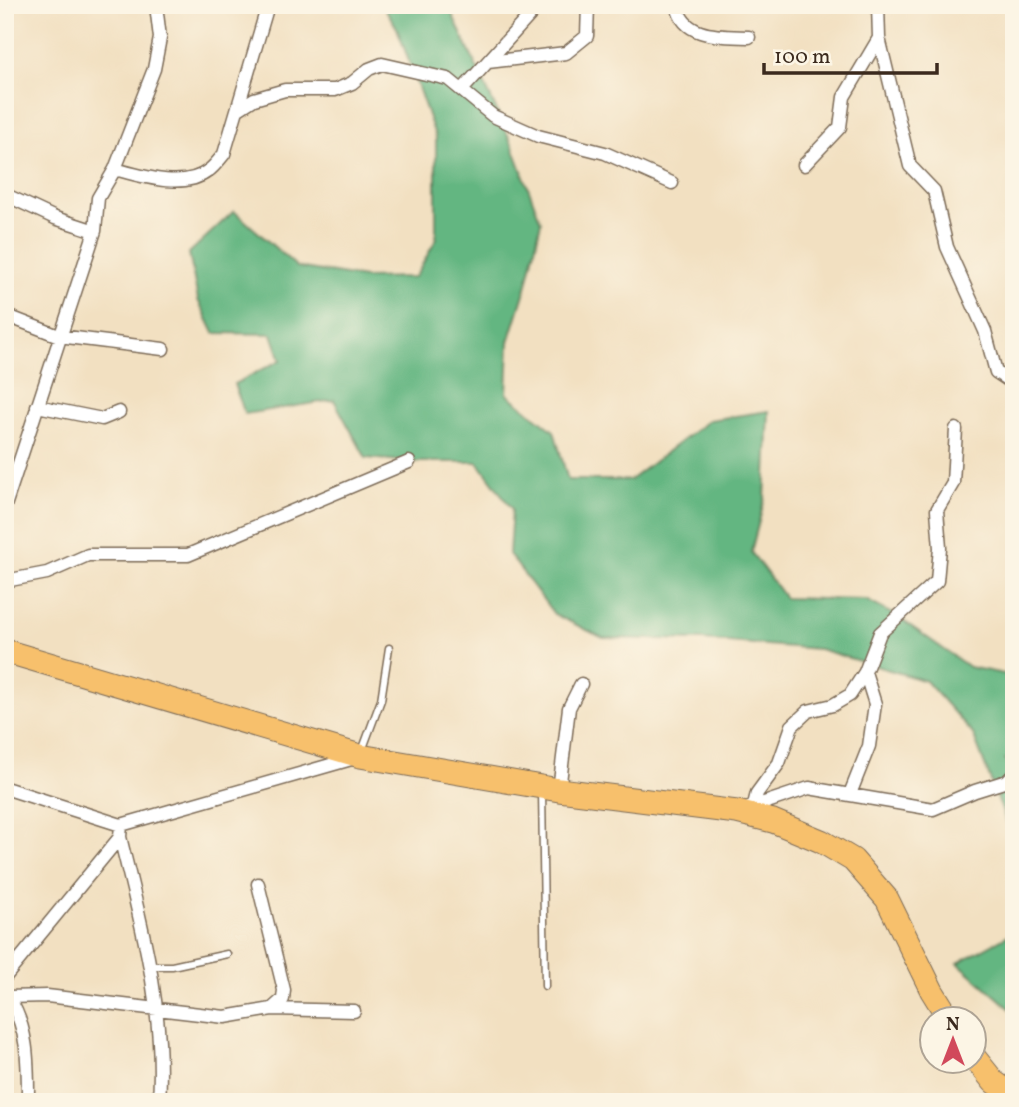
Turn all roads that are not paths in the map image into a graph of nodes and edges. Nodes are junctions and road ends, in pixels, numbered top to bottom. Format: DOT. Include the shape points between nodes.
graph roads {
  1 [pos="156,5"];
  2 [pos="268,5"];
  3 [pos="539,5"];
  4 [pos="588,5"];
  5 [pos="677,5"];
  6 [pos="878,5"];
  7 [pos="749,37"];
  8 [pos="879,38"];
  9 [pos="488,62"];
  10 [pos="463,89"];
  11 [pos="237,110"];
  12 [pos="804,165"];
  13 [pos="115,169"];
  14 [pos="672,183"];
  15 [pos="6,194"];
  16 [pos="95,231"];
  17 [pos="5,315"];
  18 [pos="59,336"];
  19 [pos="163,349"];
  20 [pos="1014,384"];
  21 [pos="37,406"];
  22 [pos="119,412"];
  23 [pos="956,429"];
  24 [pos="409,462"];
  25 [pos="5,506"];
  26 [pos="5,581"];
  27 [pos="389,649"];
  28 [pos="5,651"];
  29 [pos="865,672"];
  30 [pos="581,684"];
  31 [pos="360,756"];
  32 [pos="1014,774"];
  33 [pos="5,788"];
  34 [pos="550,788"];
  35 [pos="850,794"];
  36 [pos="745,809"];
  37 [pos="121,831"];
  38 [pos="258,884"];
  39 [pos="227,954"];
  40 [pos="151,966"];
  41 [pos="5,977"];
  42 [pos="545,986"];
  43 [pos="6,997"];
  44 [pos="941,1006"];
  45 [pos="157,1008"];
  46 [pos="272,1009"];
  47 [pos="354,1011"];
  48 [pos="988,1074"];
  49 [pos="1014,1096"];
  50 [pos="27,1097"];
  51 [pos="159,1102"];
  1 -- 13 [label="street" via="160,38 154,69"];
  2 -- 11 [label="street"];
  3 -- 9 [label="street"];
  4 -- 9 [label="street" via="587,36 566,53"];
  5 -- 7 [label="street" via="679,17 696,32"];
  6 -- 8 [label="street"];
  8 -- 12 [label="street" via="844,97 840,127"];
  8 -- 20 [label="street" via="910,166 933,191 947,247 985,331 996,372"];
  9 -- 10 [label="street"];
  10 -- 11 [label="street" via="449,79 382,64 335,90 285,90 254,99"];
  10 -- 14 [label="street" via="493,116 538,136 605,153"];
  11 -- 13 [label="street" via="224,154 207,173 157,181"];
  13 -- 16 [label="street" via="98,198"];
  15 -- 16 [label="street"];
  16 -- 18 [label="street"];
  17 -- 18 [label="street"];
  18 -- 19 [label="street"];
  18 -- 21 [label="street"];
  21 -- 22 [label="street" via="103,419"];
  21 -- 25 [label="street"];
  23 -- 29 [label="street" via="953,483 937,510 937,580 880,633"];
  24 -- 26 [label="street" via="188,555 88,555 47,573"];
  27 -- 31 [label="lane" via="382,700"];
  28 -- 31 [label="highway"];
  29 -- 35 [label="street" via="876,704 869,746"];
  29 -- 36 [label="street" via="850,695 808,712 792,726 779,763"];
  30 -- 34 [label="street" via="569,708"];
  31 -- 34 [label="highway"];
  31 -- 37 [label="street"];
  32 -- 35 [label="street" via="1007,781 933,809"];
  33 -- 37 [label="street"];
  34 -- 36 [label="highway"];
  34 -- 42 [label="lane"];
  35 -- 36 [label="street" via="809,788"];
  36 -- 44 [label="highway" via="821,841 853,860 887,899"];
  37 -- 40 [label="street"];
  37 -- 41 [label="street"];
  38 -- 46 [label="street" via="284,990 283,999"];
  39 -- 40 [label="lane"];
  40 -- 45 [label="street"];
  43 -- 45 [label="street" via="47,996"];
  43 -- 50 [label="street" via="18,1012 25,1042"];
  45 -- 46 [label="street" via="225,1017"];
  45 -- 51 [label="street"];
  46 -- 47 [label="street"];
  48 -- 49 [label="highway"];
}
